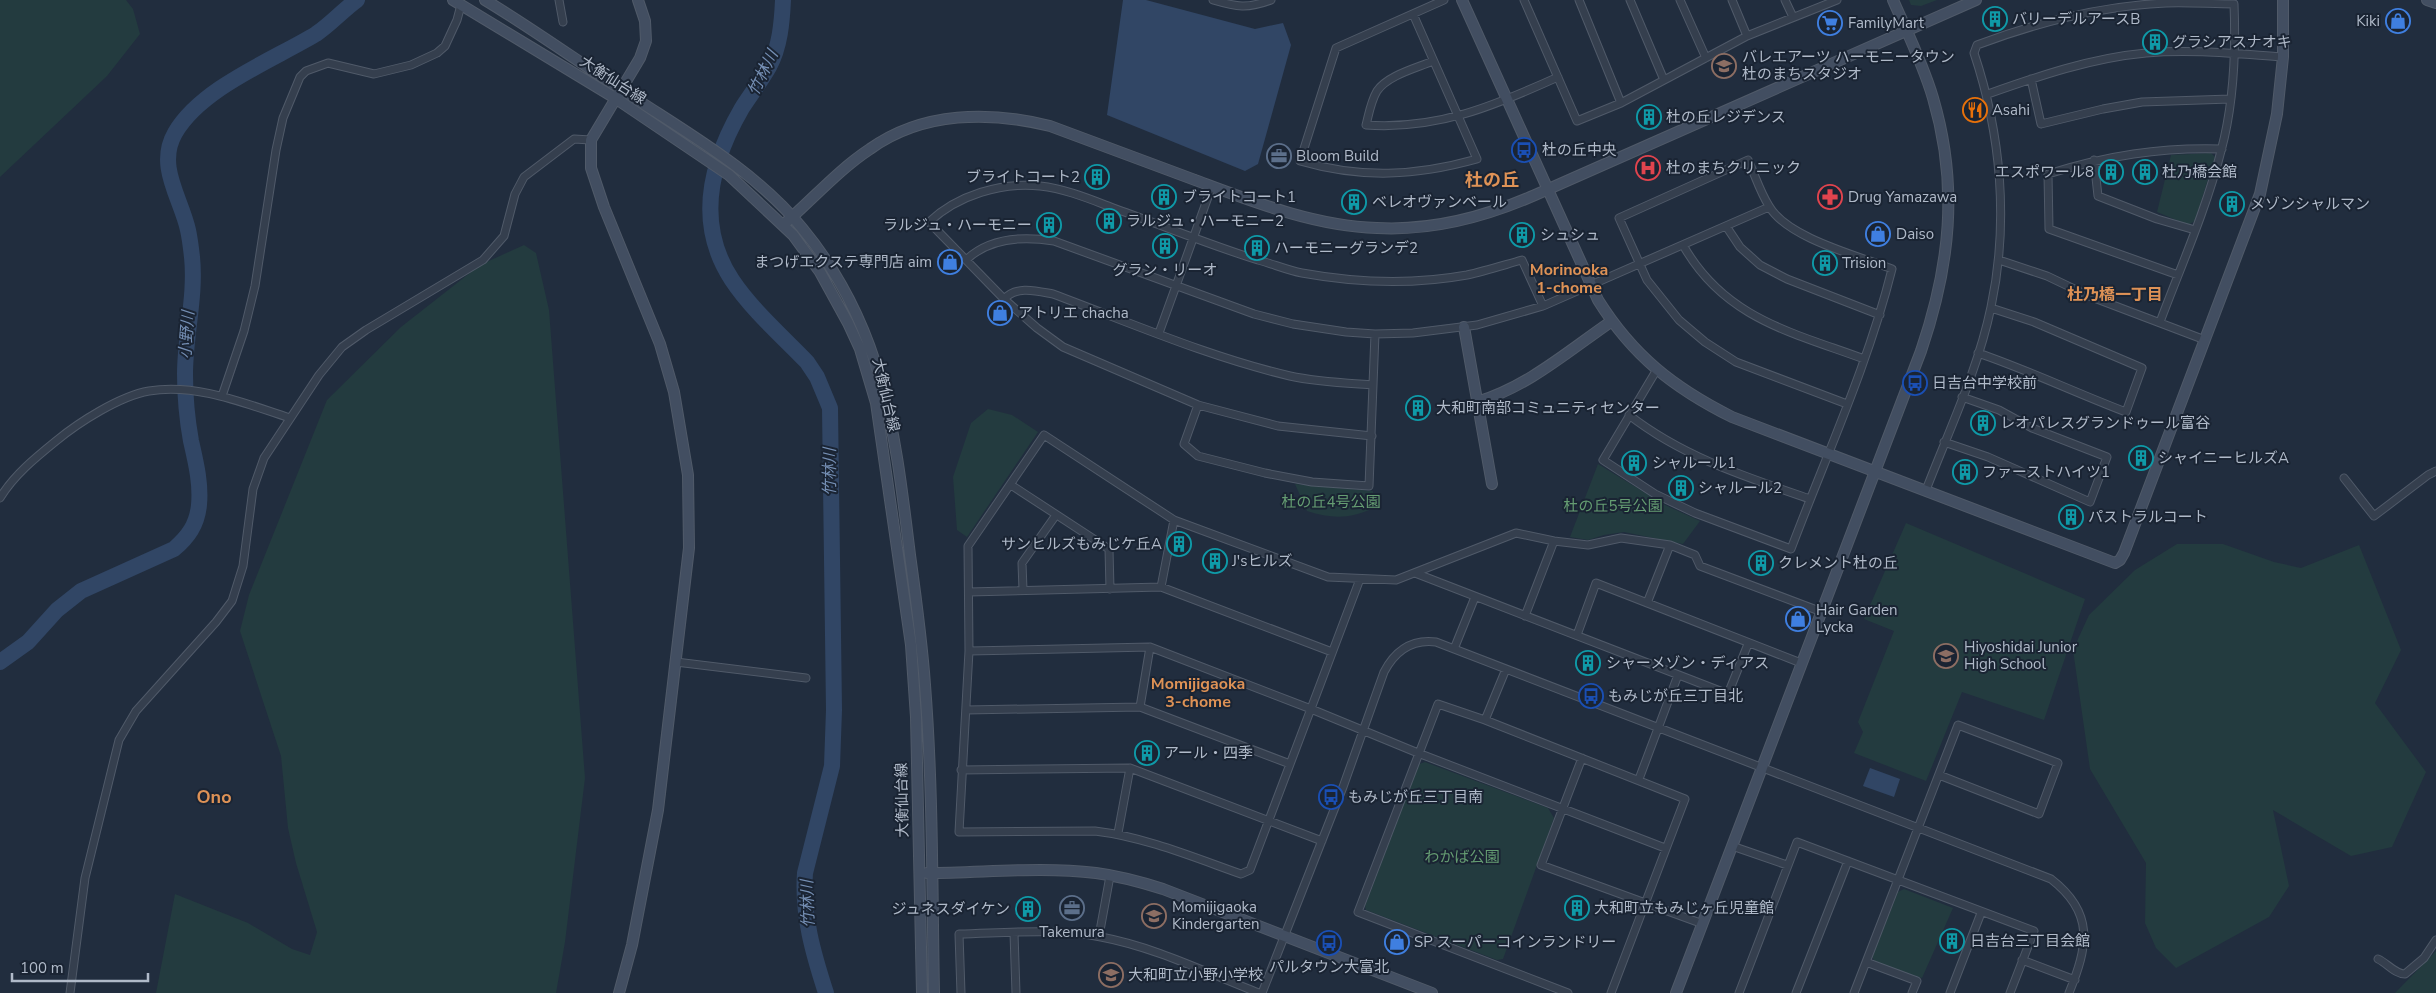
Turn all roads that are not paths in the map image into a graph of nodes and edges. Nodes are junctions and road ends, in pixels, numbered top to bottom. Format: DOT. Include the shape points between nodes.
graph roads {
  1 [pos="486,0"];
  2 [pos="559,0"];
  3 [pos="638,0"];
  4 [pos="1212,0"];
  5 [pos="1272,0"];
  6 [pos="1444,0"];
  7 [pos="1462,0"];
  8 [pos="1524,0"];
  9 [pos="1579,0"];
  10 [pos="1630,0"];
  11 [pos="1680,0"];
  12 [pos="1732,0"];
  13 [pos="1785,0"];
  14 [pos="1837,0"];
  15 [pos="1893,0"];
  16 [pos="1976,0"];
  17 [pos="2283,0"];
  18 [pos="2427,0"];
  19 [pos="457,2"];
  20 [pos="1234,3"];
  21 [pos="2436,3"];
  22 [pos="1413,14"];
  23 [pos="1793,17"];
  24 [pos="563,22"];
  25 [pos="1906,30"];
  26 [pos="1747,36"];
  27 [pos="2236,54"];
  28 [pos="2284,57"];
  29 [pos="1706,58"];
  30 [pos="1433,61"];
  31 [pos="1558,77"];
  32 [pos="2031,79"];
  33 [pos="1664,80"];
  34 [pos="621,89"];
  35 [pos="1988,94"];
  36 [pos="615,98"];
  37 [pos="2230,99"];
  38 [pos="1507,100"];
  39 [pos="1621,102"];
  40 [pos="1458,116"];
  41 [pos="591,140"];
  42 [pos="2222,149"];
  43 [pos="2094,160"];
  44 [pos="1212,186"];
  45 [pos="1547,190"];
  46 [pos="1769,207"];
  47 [pos="793,217"];
  48 [pos="784,225"];
  49 [pos="1726,226"];
  50 [pos="2195,230"];
  51 [pos="1194,237"];
  52 [pos="1683,245"];
  53 [pos="966,260"];
  54 [pos="1999,260"];
  55 [pos="1639,264"];
  56 [pos="2178,276"];
  57 [pos="1591,286"];
  58 [pos="1176,287"];
  59 [pos="1004,300"];
  60 [pos="1543,306"];
  61 [pos="1991,308"];
  62 [pos="1880,315"];
  63 [pos="1612,321"];
  64 [pos="2160,322"];
  65 [pos="1464,327"];
  66 [pos="1159,333"];
  67 [pos="1375,334"];
  68 [pos="2205,340"];
  69 [pos="1978,353"];
  70 [pos="1864,359"];
  71 [pos="1656,370"];
  72 [pos="1373,385"];
  73 [pos="222,396"];
  74 [pos="1962,397"];
  75 [pos="1477,402"];
  76 [pos="1848,404"];
  77 [pos="1198,405"];
  78 [pos="1629,415"];
  79 [pos="290,418"];
  80 [pos="1372,436"];
  81 [pos="1944,442"];
  82 [pos="1828,453"];
  83 [pos="2436,471"];
  84 [pos="1876,472"];
  85 [pos="2344,478"];
  86 [pos="1492,484"];
  87 [pos="1011,485"];
  88 [pos="1926,490"];
  89 [pos="0,498"];
  90 [pos="1810,499"];
  91 [pos="1056,514"];
  92 [pos="1174,520"];
  93 [pos="1554,541"];
  94 [pos="1670,546"];
  95 [pos="1415,573"];
  96 [pos="1360,580"];
  97 [pos="1161,587"];
  98 [pos="1110,589"];
  99 [pos="1024,590"];
  100 [pos="969,592"];
  101 [pos="1475,597"];
  102 [pos="1647,603"];
  103 [pos="1822,612"];
  104 [pos="1525,616"];
  105 [pos="1577,635"];
  106 [pos="1748,644"];
  107 [pos="1150,647"];
  108 [pos="1454,649"];
  109 [pos="968,651"];
  110 [pos="1332,652"];
  111 [pos="676,662"];
  112 [pos="1801,663"];
  113 [pos="1506,669"];
  114 [pos="1678,675"];
  115 [pos="806,678"];
  116 [pos="1140,707"];
  117 [pos="1312,709"];
  118 [pos="966,710"];
  119 [pos="1485,720"];
  120 [pos="1658,728"];
  121 [pos="1364,731"];
  122 [pos="1418,753"];
  123 [pos="1582,758"];
  124 [pos="1290,764"];
  125 [pos="1130,768"];
  126 [pos="1761,768"];
  127 [pos="961,770"];
  128 [pos="1939,775"];
  129 [pos="1639,780"];
  130 [pos="1562,808"];
  131 [pos="1268,820"];
  132 [pos="1918,828"];
  133 [pos="1118,834"];
  134 [pos="1322,841"];
  135 [pos="1732,846"];
  136 [pos="1665,848"];
  137 [pos="1848,861"];
  138 [pos="1787,865"];
  139 [pos="932,873"];
  140 [pos="919,874"];
  141 [pos="1110,876"];
  142 [pos="1898,881"];
  143 [pos="1645,903"];
  144 [pos="1981,912"];
  145 [pos="1703,924"];
  146 [pos="1014,933"];
  147 [pos="1099,936"];
  148 [pos="1284,936"];
  149 [pos="2436,940"];
  150 [pos="2378,959"];
  151 [pos="2022,960"];
  152 [pos="1866,962"];
  153 [pos="2074,980"];
  154 [pos="70,993"];
  155 [pos="619,993"];
  156 [pos="922,993"];
  157 [pos="934,993"];
  158 [pos="961,993"];
  159 [pos="1016,993"];
  160 [pos="1260,993"];
  161 [pos="1432,993"];
  162 [pos="1568,993"];
  163 [pos="1611,993"];
  164 [pos="1676,993"];
  165 [pos="1739,993"];
  166 [pos="1796,993"];
  167 [pos="1854,993"];
  168 [pos="1912,993"];
  169 [pos="1950,993"];
  170 [pos="2010,993"];
  171 [pos="2070,993"];
  1 -- 34 [label="street, 大衡仙台線"];
  2 -- 24 [label="street"];
  3 -- 34 [label="street" via="645,22 646,41 640,58"];
  4 -- 20 [label="street"];
  5 -- 20 [label="street" via="1253,7"];
  6 -- 22 [label="street"];
  7 -- 38 [label="street"];
  8 -- 31 [label="street"];
  9 -- 39 [label="street"];
  10 -- 33 [label="street"];
  11 -- 29 [label="street"];
  12 -- 26 [label="street"];
  13 -- 23 [label="street"];
  14 -- 23 [label="street"];
  15 -- 25 [label="street"];
  16 -- 25 [label="street"];
  17 -- 28 [label="street"];
  18 -- 21 [label="street"];
  19 -- 36 [label="street, 大衡仙台線"];
  19 -- 73 [label="street" via="457,20 445,46 428,57 411,65 374,74 328,63 300,77 283,118 255,286"];
  22 -- 30 [label="street"];
  22 -- 40 [label="street" via="1336,48 1300,161 1324,168 1382,174 1428,171 1477,159"];
  23 -- 26 [label="street"];
  25 -- 45 [label="street"];
  25 -- 84 [label="street" via="1937,115 1947,172 1949,223 1945,268 1934,314"];
  26 -- 29 [label="street"];
  27 -- 28 [label="street"];
  27 -- 32 [label="street" via="2145,53 2086,63"];
  27 -- 35 [label="street" via="2234,4 2166,3 2105,10 2012,32 1977,45 1974,53"];
  27 -- 37 [label="street"];
  28 -- 68 [label="street" via="2277,114 2260,194"];
  29 -- 33 [label="street"];
  30 -- 40 [label="street"];
  30 -- 40 [label="street" via="1378,89 1366,125 1395,127"];
  31 -- 38 [label="street"];
  31 -- 39 [label="street" via="1577,121"];
  32 -- 35 [label="street"];
  32 -- 37 [label="street" via="2042,124 2142,102"];
  33 -- 39 [label="street"];
  34 -- 36 [label="street"];
  34 -- 47 [label="street, 大衡仙台線" via="733,165"];
  35 -- 54 [label="street" via="1999,169"];
  36 -- 41 [label="street"];
  36 -- 48 [label="street, 大衡仙台線" via="728,175"];
  37 -- 42 [label="street"];
  38 -- 40 [label="street"];
  38 -- 45 [label="street"];
  41 -- 79 [label="street" via="574,139 532,169 520,182 504,236 491,253 472,268 348,342 319,374"];
  41 -- 111 [label="street" via="591,168 660,344 683,438 688,475 689,548"];
  42 -- 43 [label="street" via="2187,148"];
  42 -- 50 [label="street"];
  43 -- 50 [label="street" via="2098,196"];
  43 -- 56 [label="street" via="2048,174 2049,229"];
  44 -- 45 [label="street" via="1280,210 1330,223 1377,228 1421,227 1462,221"];
  44 -- 47 [label="street" via="1050,126 1003,117 962,116 912,128 870,148"];
  44 -- 51 [label="street"];
  45 -- 57 [label="street"];
  46 -- 49 [label="street"];
  46 -- 55 [label="street" via="1748,160 1618,218"];
  46 -- 62 [label="street" via="1803,234 1892,268"];
  47 -- 48 [label="street"];
  47 -- 139 [label="street, 大衡仙台線" via="823,254 850,298 871,348 888,406 902,488 925,682"];
  48 -- 140 [label="street, 大衡仙台線" via="820,272 836,300 860,349 876,403 911,645"];
  49 -- 52 [label="street"];
  49 -- 62 [label="street" via="1740,247 1760,265 1787,279"];
  50 -- 56 [label="street"];
  51 -- 53 [label="street" via="1061,190 1016,185 977,194 939,213 929,222"];
  51 -- 58 [label="street"];
  51 -- 60 [label="street" via="1299,272 1374,282 1422,281 1468,275 1522,260"];
  52 -- 55 [label="street"];
  52 -- 70 [label="street" via="1711,285 1749,313"];
  53 -- 58 [label="street" via="992,244 1032,237 1054,240"];
  53 -- 59 [label="street"];
  54 -- 61 [label="street"];
  54 -- 64 [label="street"];
  55 -- 57 [label="street"];
  55 -- 76 [label="street" via="1647,280 1679,320 1705,342 1736,362"];
  56 -- 64 [label="street"];
  57 -- 60 [label="street"];
  57 -- 63 [label="street"];
  58 -- 66 [label="street"];
  58 -- 67 [label="street" via="1293,324"];
  59 -- 66 [label="street" via="1010,293 1020,290 1040,291"];
  59 -- 77 [label="street" via="1063,347"];
  60 -- 65 [label="street"];
  61 -- 69 [label="street"];
  61 -- 69 [label="street" via="2034,322 2142,368 2126,412"];
  62 -- 70 [label="street"];
  63 -- 71 [label="street"];
  63 -- 75 [label="street" via="1536,375"];
  64 -- 68 [label="street"];
  65 -- 67 [label="street"];
  65 -- 75 [label="street"];
  66 -- 72 [label="street" via="1243,364 1292,376"];
  67 -- 72 [label="street"];
  68 -- 88 [label="street" via="2120,560 2110,563"];
  69 -- 74 [label="street"];
  70 -- 76 [label="street"];
  71 -- 78 [label="street"];
  71 -- 82 [label="street" via="1722,412"];
  72 -- 80 [label="street"];
  73 -- 79 [label="street"];
  73 -- 89 [label="street" via="173,390 142,393 102,410 73,427 25,468"];
  74 -- 81 [label="street"];
  74 -- 81 [label="street" via="2000,410 2032,428 2107,457 2090,502 1988,457"];
  75 -- 86 [label="street"];
  76 -- 82 [label="street"];
  77 -- 80 [label="street" via="1278,426"];
  77 -- 80 [label="street" via="1184,444 1198,456 1303,480 1369,486"];
  78 -- 90 [label="street" via="1674,446"];
  78 -- 90 [label="street" via="1603,460 1655,494 1694,513 1791,549"];
  79 -- 154 [label="street" via="255,478 244,566 232,601 136,711 122,732 85,878"];
  81 -- 88 [label="street"];
  82 -- 84 [label="street"];
  82 -- 90 [label="street"];
  83 -- 85 [label="street" via="2374,516"];
  84 -- 88 [label="street"];
  84 -- 103 [label="street"];
  87 -- 91 [label="street"];
  87 -- 92 [label="street" via="1044,435"];
  87 -- 100 [label="street" via="968,546"];
  91 -- 98 [label="street" via="1109,549"];
  91 -- 99 [label="street" via="1022,563"];
  92 -- 96 [label="street" via="1328,577"];
  92 -- 97 [label="street"];
  93 -- 94 [label="street" via="1588,545 1621,538"];
  93 -- 95 [label="street" via="1516,533"];
  93 -- 104 [label="street"];
  94 -- 102 [label="street"];
  94 -- 103 [label="street" via="1695,555 1700,566"];
  95 -- 96 [label="street" via="1396,580"];
  95 -- 101 [label="street"];
  96 -- 110 [label="street"];
  97 -- 98 [label="street"];
  97 -- 110 [label="street"];
  98 -- 99 [label="street"];
  99 -- 100 [label="street"];
  100 -- 109 [label="street"];
  101 -- 104 [label="street"];
  101 -- 108 [label="street"];
  102 -- 105 [label="street" via="1596,583"];
  102 -- 106 [label="street"];
  103 -- 112 [label="street"];
  104 -- 105 [label="street"];
  105 -- 114 [label="street"];
  106 -- 112 [label="street"];
  106 -- 114 [label="street" via="1728,694"];
  107 -- 109 [label="street"];
  107 -- 116 [label="street"];
  107 -- 117 [label="street"];
  108 -- 113 [label="street"];
  108 -- 121 [label="street" via="1425,641 1399,651 1384,672"];
  109 -- 118 [label="street"];
  110 -- 117 [label="street"];
  111 -- 115 [label="street"];
  111 -- 155 [label="street" via="658,810 632,945"];
  112 -- 126 [label="street"];
  113 -- 119 [label="street"];
  113 -- 120 [label="street"];
  114 -- 120 [label="street"];
  116 -- 118 [label="street"];
  116 -- 124 [label="street"];
  117 -- 121 [label="street"];
  117 -- 124 [label="street"];
  118 -- 127 [label="street"];
  119 -- 122 [label="street" via="1438,704"];
  119 -- 123 [label="street"];
  120 -- 126 [label="street"];
  120 -- 129 [label="street"];
  121 -- 122 [label="street"];
  121 -- 134 [label="street"];
  122 -- 130 [label="street"];
  122 -- 162 [label="street" via="1358,912"];
  123 -- 129 [label="street"];
  123 -- 130 [label="street"];
  124 -- 131 [label="street"];
  125 -- 127 [label="street"];
  125 -- 131 [label="street"];
  125 -- 133 [label="street"];
  126 -- 132 [label="street"];
  126 -- 135 [label="street"];
  127 -- 133 [label="street" via="959,832 1095,831"];
  128 -- 128 [label="street" via="2039,814 2058,763 1958,725"];
  128 -- 132 [label="street"];
  129 -- 136 [label="street" via="1685,799"];
  130 -- 136 [label="street"];
  130 -- 143 [label="street" via="1541,865"];
  131 -- 133 [label="street" via="1250,870 1241,874"];
  131 -- 134 [label="street"];
  132 -- 142 [label="street"];
  132 -- 153 [label="street" via="2051,879 2062,888 2072,900 2084,929 2085,946"];
  134 -- 148 [label="street"];
  135 -- 138 [label="street"];
  135 -- 145 [label="street"];
  136 -- 143 [label="street"];
  137 -- 138 [label="street" via="1797,842"];
  137 -- 142 [label="street"];
  137 -- 166 [label="street"];
  138 -- 165 [label="street"];
  139 -- 140 [label="street"];
  139 -- 141 [label="street" via="1044,871"];
  139 -- 157 [label="street, 大衡仙台線"];
  140 -- 156 [label="street, 大衡仙台線"];
  141 -- 147 [label="street"];
  141 -- 148 [label="street" via="1163,888"];
  142 -- 144 [label="street"];
  142 -- 152 [label="street"];
  143 -- 145 [label="street"];
  143 -- 163 [label="street"];
  144 -- 151 [label="street" via="2034,931"];
  144 -- 169 [label="street"];
  145 -- 164 [label="street"];
  146 -- 147 [label="street"];
  146 -- 158 [label="street" via="960,934"];
  146 -- 159 [label="street"];
  147 -- 160 [label="street" via="1134,945"];
  148 -- 160 [label="street"];
  148 -- 161 [label="street"];
  149 -- 150 [label="street" via="2424,958 2405,974 2398,973"];
  151 -- 153 [label="street"];
  151 -- 170 [label="street"];
  152 -- 167 [label="street"];
  152 -- 168 [label="street" via="1916,981"];
  153 -- 171 [label="street"];
}
